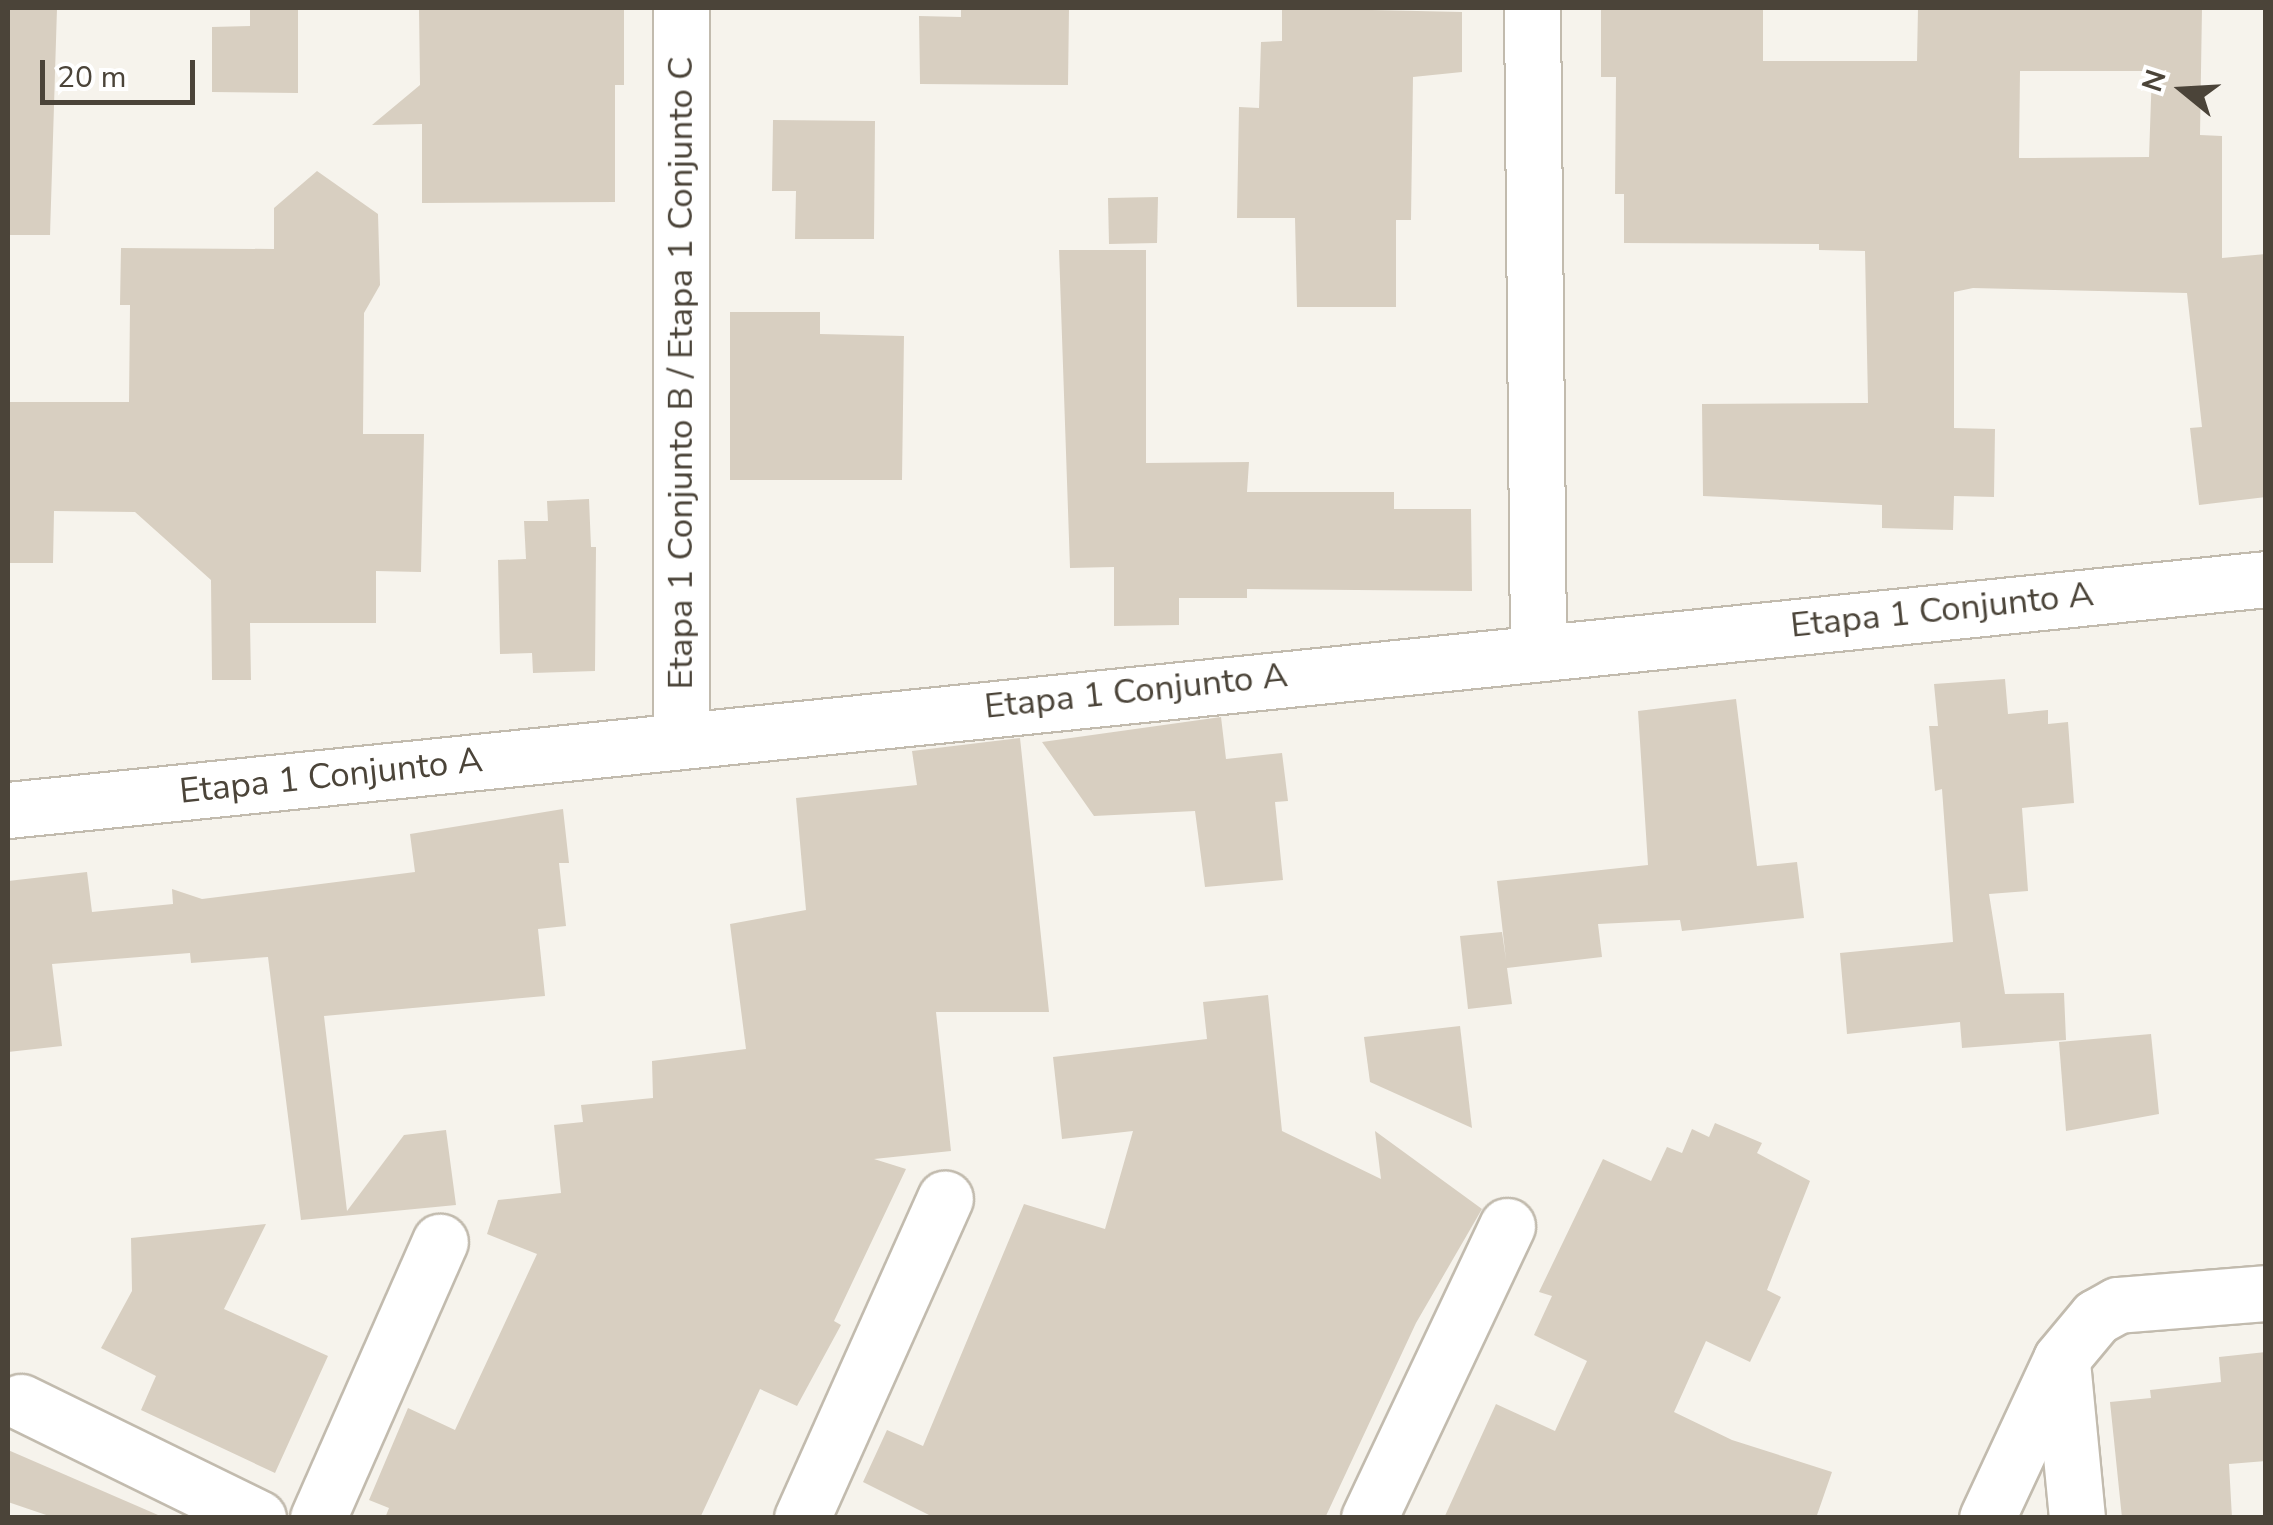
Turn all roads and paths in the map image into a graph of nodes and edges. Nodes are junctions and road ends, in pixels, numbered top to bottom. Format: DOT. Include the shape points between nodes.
graph roads {
  1 [pos="680,8"];
  2 [pos="1532,8"];
  3 [pos="2266,579"];
  4 [pos="1538,650"];
  5 [pos="681,738"];
  6 [pos="8,810"];
  7 [pos="944,1198"];
  8 [pos="1506,1226"];
  9 [pos="440,1242"];
  10 [pos="2266,1294"];
  11 [pos="2061,1359"];
  12 [pos="21,1402"];
  13 [pos="258,1518"];
  14 [pos="318,1518"];
  15 [pos="802,1518"];
  16 [pos="1368,1518"];
  17 [pos="1987,1518"];
  18 [pos="2077,1518"];
  1 -- 5 [label="street, Etapa 1 Conjunto B / Etapa 1 Conjunto C"];
  2 -- 4 [label="street"];
  3 -- 4 [label="street, Etapa 1 Conjunto A"];
  4 -- 5 [label="street, Etapa 1 Conjunto A"];
  5 -- 6 [label="street, Etapa 1 Conjunto A"];
  7 -- 15 [label="street"];
  8 -- 16 [label="street"];
  9 -- 14 [label="street"];
  10 -- 11 [label="street" via="2118,1305 2080,1331"];
  11 -- 17 [label="street"];
  11 -- 18 [label="street"];
  12 -- 13 [label="street"];
}
